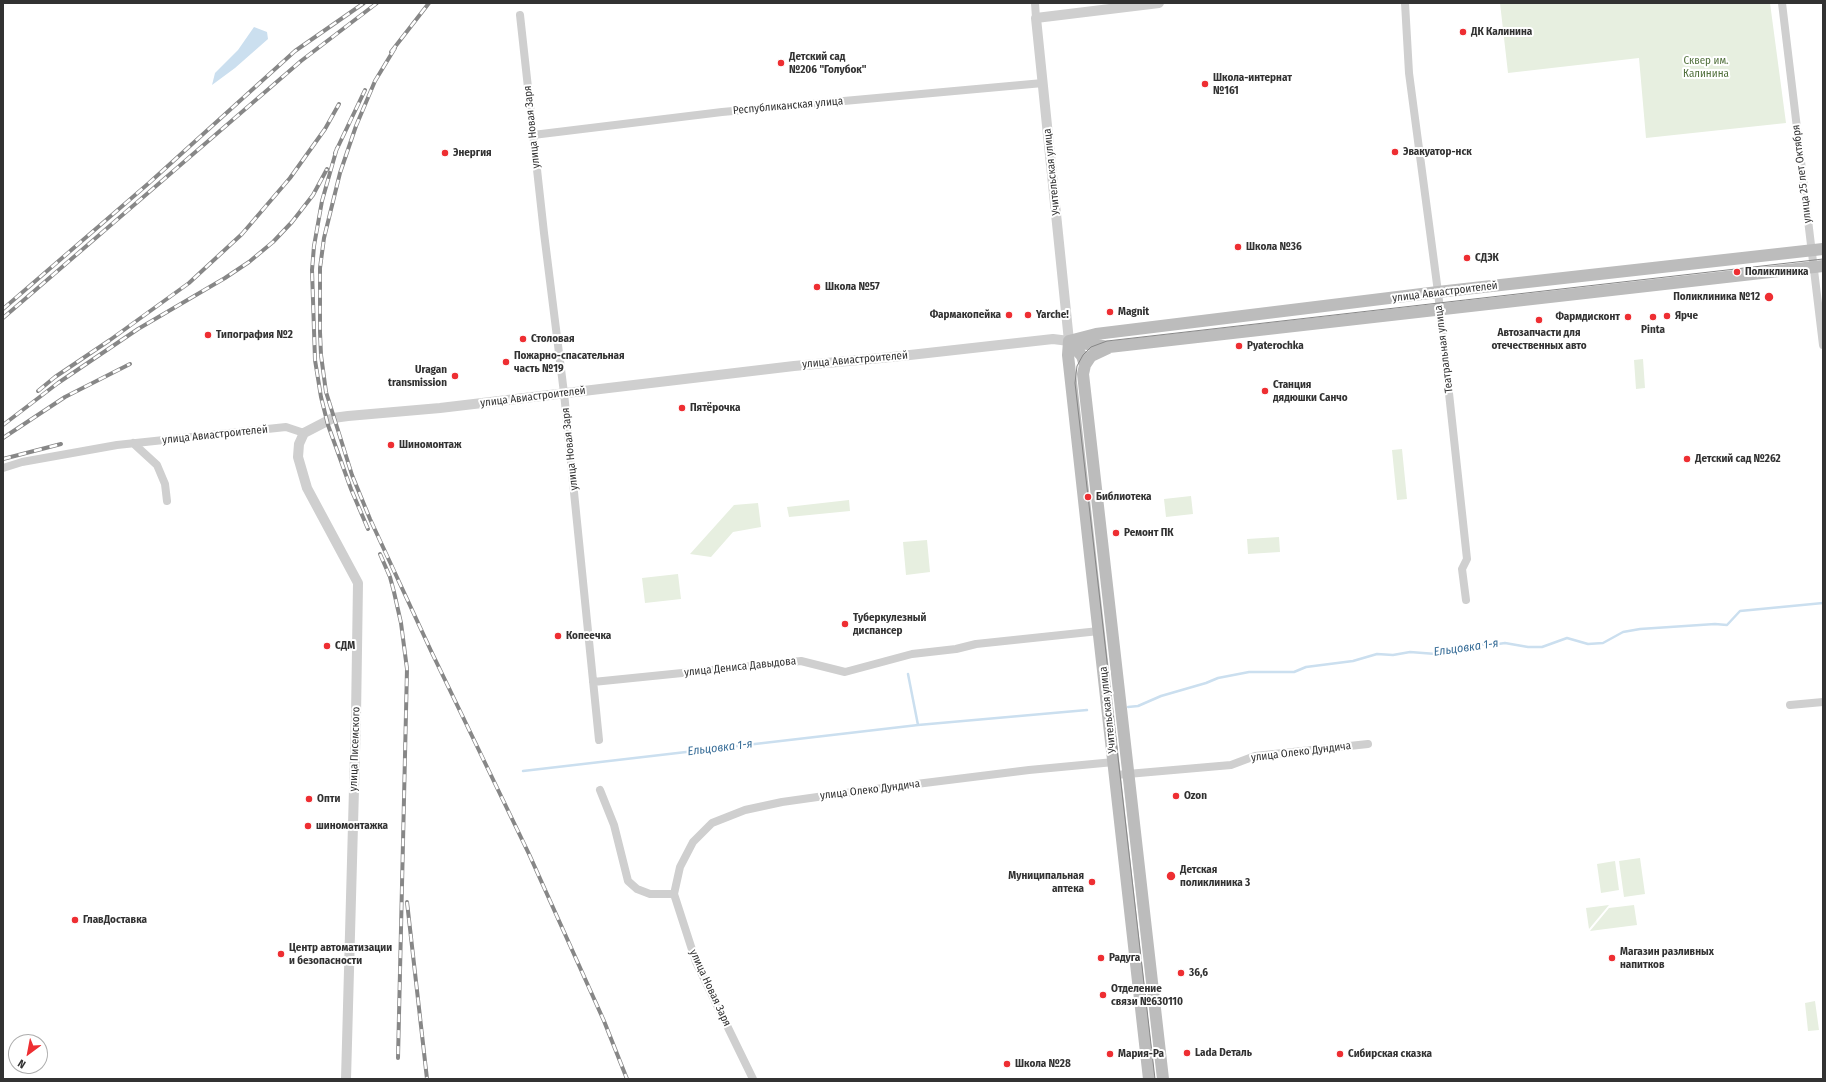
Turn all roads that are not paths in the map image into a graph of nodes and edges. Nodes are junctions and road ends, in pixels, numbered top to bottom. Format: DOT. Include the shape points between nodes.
graph roads {
  1 [pos="1035,3"];
  2 [pos="1159,3"];
  3 [pos="1405,3"];
  4 [pos="1782,3"];
  5 [pos="520,15"];
  6 [pos="1036,18"];
  7 [pos="1043,83"];
  8 [pos="533,135"];
  9 [pos="1817,250"];
  10 [pos="1818,267"];
  11 [pos="1438,292"];
  12 [pos="1440,311"];
  13 [pos="1069,341"];
  14 [pos="1823,345"];
  15 [pos="1109,347"];
  16 [pos="1085,365"];
  17 [pos="564,393"];
  18 [pos="304,433"];
  19 [pos="133,443"];
  20 [pos="3,468"];
  21 [pos="167,501"];
  22 [pos="1466,600"];
  23 [pos="1099,631"];
  24 [pos="593,682"];
  25 [pos="1823,702"];
  26 [pos="1790,705"];
  27 [pos="599,740"];
  28 [pos="1368,744"];
  29 [pos="1114,762"];
  30 [pos="1128,774"];
  31 [pos="1116,775"];
  32 [pos="600,790"];
  33 [pos="674,894"];
  34 [pos="346,1079"];
  35 [pos="753,1079"];
  36 [pos="1149,1079"];
  37 [pos="1163,1079"];
  1 -- 6 [label="street, Учительская улица"];
  2 -- 6 [label="street"];
  3 -- 11 [label="street, Театральная улица" via="1409,73"];
  4 -- 9 [label="street, улица 25 лет Октября"];
  5 -- 8 [label="street, улица Новая Заря"];
  6 -- 7 [label="street, Учительская улица"];
  7 -- 8 [label="street, Республиканская улица" via="722,112"];
  7 -- 13 [label="street, Учительская улица"];
  8 -- 17 [label="street, улица Новая Заря"];
  9 -- 10 [label="street, улица 25 лет Октября"];
  9 -- 11 [label="main road, улица Авиастроителей"];
  10 -- 12 [label="main road, улица Авиастроителей"];
  10 -- 14 [label="street, улица 25 лет Октября"];
  11 -- 12 [label="street, Театральная улица"];
  11 -- 13 [label="main road, улица Авиастроителей" via="1096,334"];
  12 -- 15 [label="main road, улица Авиастроителей"];
  12 -- 22 [label="street, Театральная улица" via="1467,559 1462,570"];
  13 -- 15 [label="main road, улица Авиастроителей"];
  13 -- 16 [label="main road" via="1082,356"];
  13 -- 17 [label="street, улица Авиастроителей" via="1053,339"];
  13 -- 23 [label="main road, Учительская улица" via="1069,362"];
  15 -- 16 [label="main road" via="1093,353"];
  16 -- 30 [label="main road, Учительская улица" via="1083,374"];
  17 -- 18 [label="street, улица Авиастроителей" via="333,418"];
  17 -- 24 [label="street, улица Новая Заря"];
  18 -- 19 [label="street, улица Авиастроителей" via="286,427"];
  18 -- 34 [label="street, улица Писемского" via="299,444 298,457 307,488 358,584"];
  19 -- 20 [label="street, улица Авиастроителей" via="22,462"];
  19 -- 21 [label="street" via="157,465 165,484"];
  23 -- 24 [label="street, улица Дениса Давыдова" via="976,644 912,654 845,672 801,661"];
  23 -- 29 [label="main road, Учительская улица"];
  24 -- 27 [label="street, улица Новая Заря"];
  25 -- 26 [label="street"];
  28 -- 30 [label="street, улица Олеко Дундича" via="1255,756 1231,765"];
  29 -- 31 [label="main road, Учительская улица"];
  29 -- 33 [label="street, улица Олеко Дундича" via="860,791 745,810 712,823 693,842 680,867"];
  30 -- 31 [label="street, улица Олеко Дундича"];
  30 -- 37 [label="main road, Учительская улица"];
  31 -- 36 [label="main road, Учительская улица"];
  32 -- 33 [label="street" via="614,825 628,881 637,889 650,894"];
  33 -- 35 [label="street, улица Новая Заря" via="696,962"];
}
